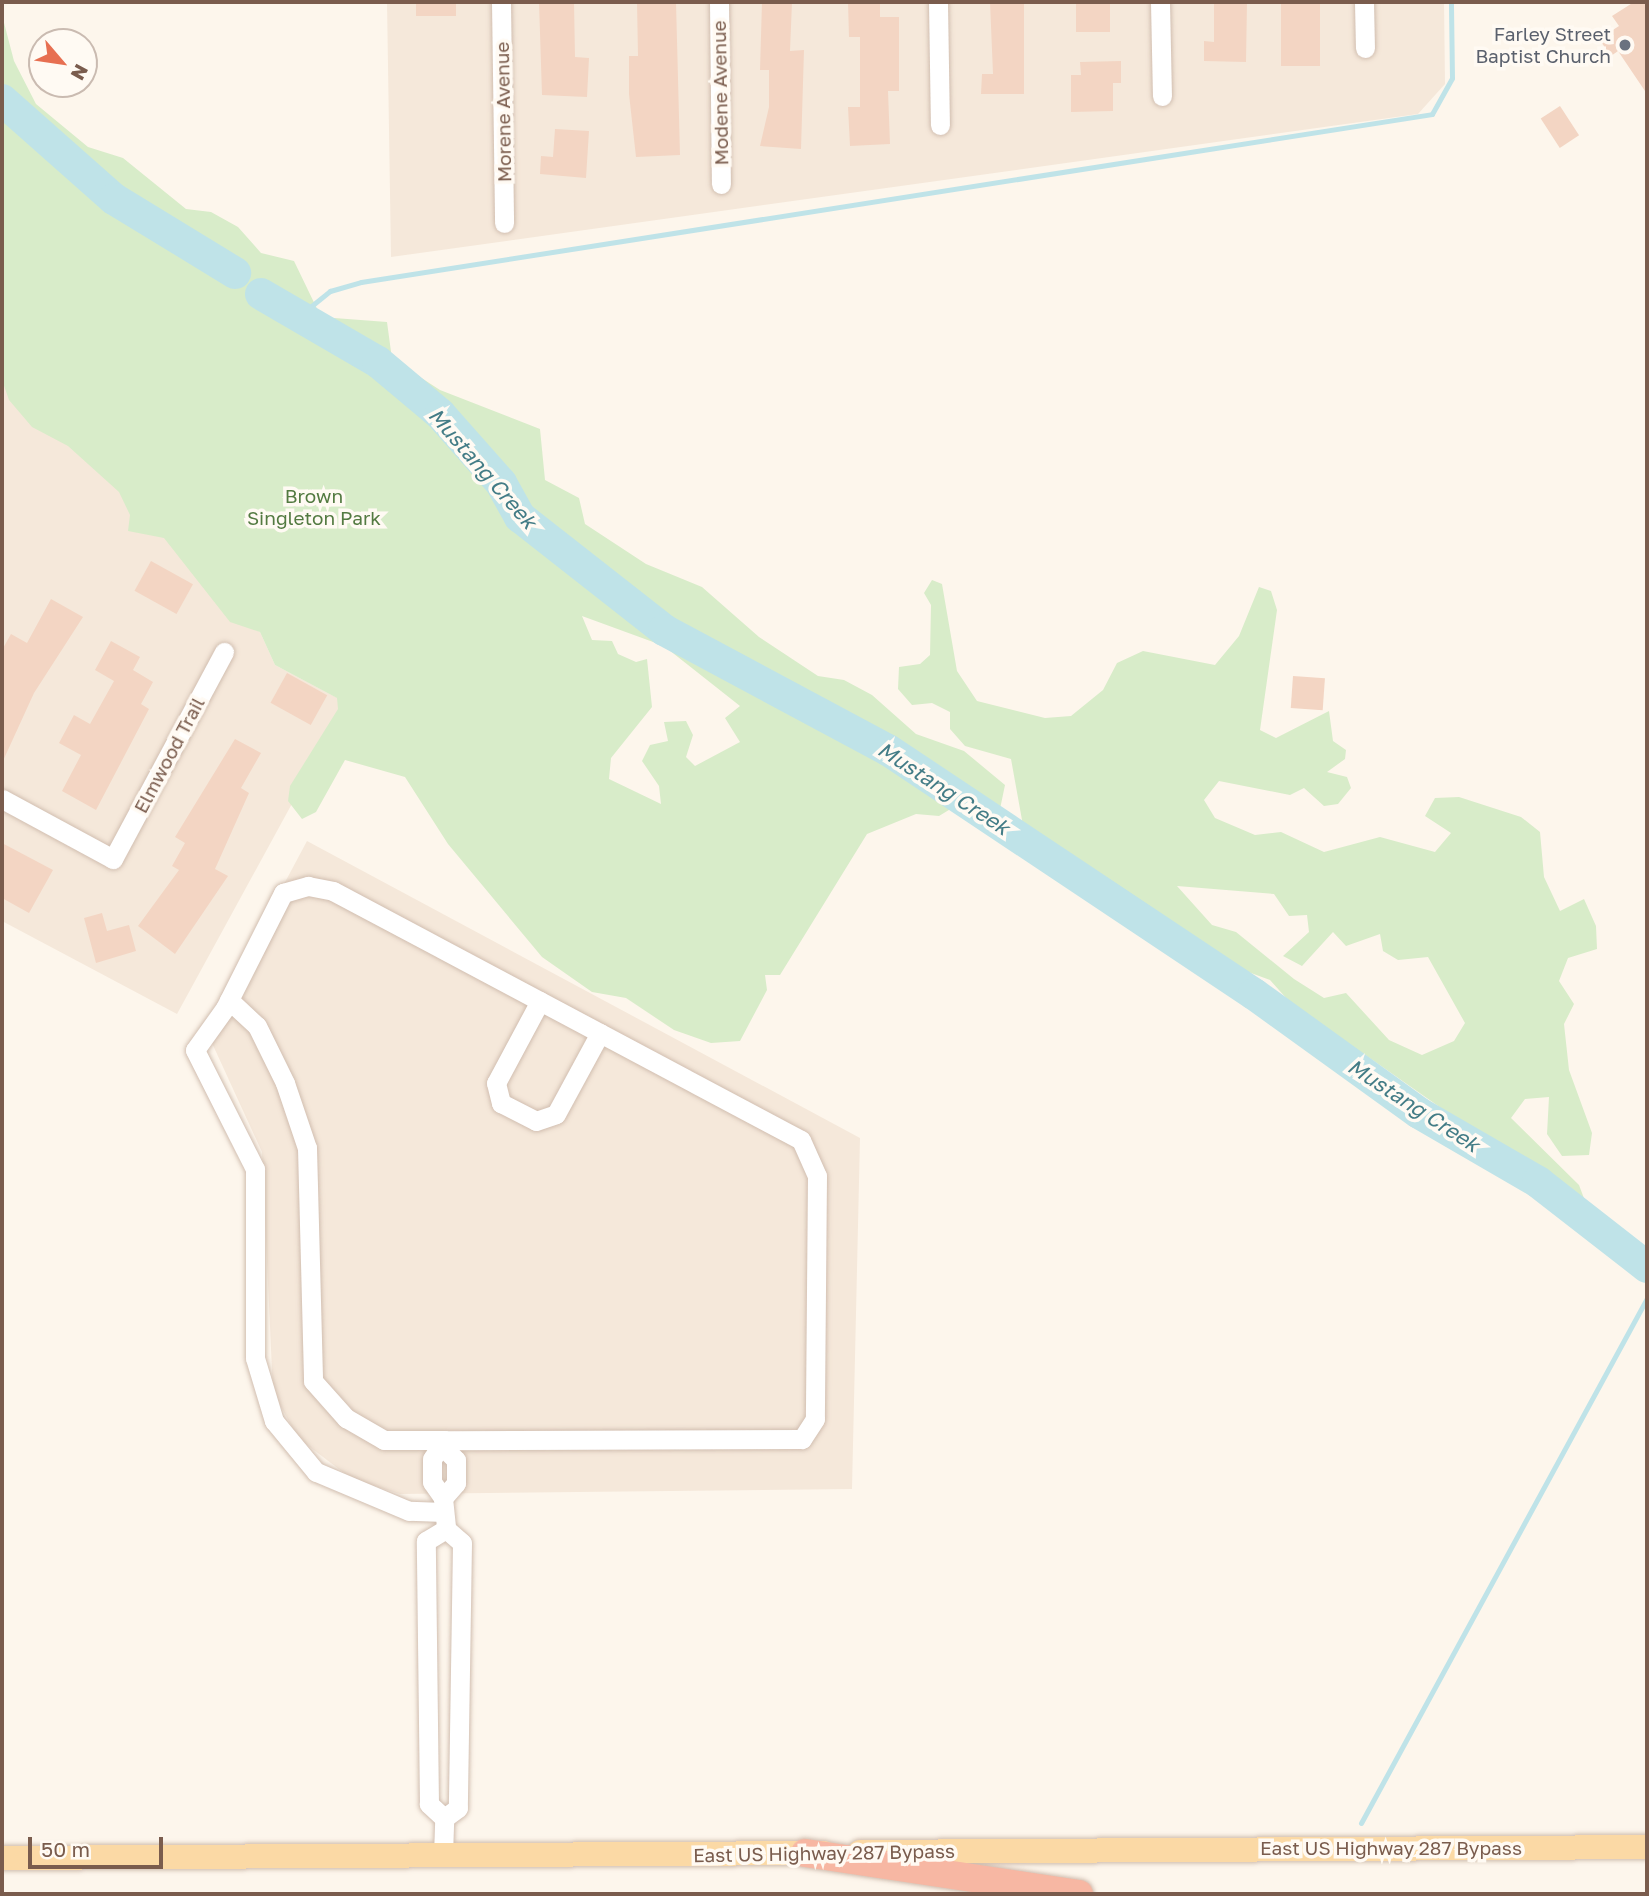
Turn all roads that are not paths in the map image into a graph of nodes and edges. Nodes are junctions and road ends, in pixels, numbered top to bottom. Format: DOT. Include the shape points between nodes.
graph roads {
  1 [pos="501,2"];
  2 [pos="719,2"];
  3 [pos="938,2"];
  4 [pos="1160,2"];
  5 [pos="1364,2"];
  6 [pos="1365,48"];
  7 [pos="1162,96"];
  8 [pos="940,125"];
  9 [pos="721,184"];
  10 [pos="504,223"];
  11 [pos="224,652"];
  12 [pos="2,799"];
  13 [pos="229,1000"];
  14 [pos="540,1001"];
  15 [pos="600,1033"];
  16 [pos="444,1444"];
  17 [pos="444,1513"];
  18 [pos="444,1818"];
  19 [pos="1647,1847"];
  20 [pos="805,1853"];
  21 [pos="443,1855"];
  22 [pos="2,1858"];
  23 [pos="1079,1894"];
  1 -- 10 [label="street, Morene Avenue"];
  2 -- 9 [label="street, Modene Avenue"];
  3 -- 8 [label="street"];
  4 -- 7 [label="street"];
  5 -- 6 [label="street"];
  11 -- 12 [label="street, Elmwood Trail" via="113,859"];
  13 -- 14 [label="street" via="283,893 308,886 333,891"];
  13 -- 16 [label="street" via="257,1026 285,1083 307,1148 313,1381 346,1418 384,1440"];
  13 -- 17 [label="street" via="195,1050 255,1169 255,1358 274,1421 316,1472 409,1511"];
  14 -- 15 [label="street"];
  14 -- 15 [label="street" via="496,1083 501,1103 536,1121 556,1114"];
  15 -- 16 [label="street" via="801,1140 814,1158 815,1419 802,1439 781,1444"];
  16 -- 17 [label="street" via="432,1459 432,1482"];
  17 -- 18 [label="street" via="426,1541 429,1804"];
  17 -- 18 [label="street" via="462,1543 458,1808"];
  18 -- 21 [label="street"];
  19 -- 20 [label="main road, East US Highway 287 Bypass"];
  20 -- 21 [label="main road, East US Highway 287 Bypass"];
  20 -- 23 [label="highway"];
  21 -- 22 [label="main road, East US Highway 287 Bypass"];
}
